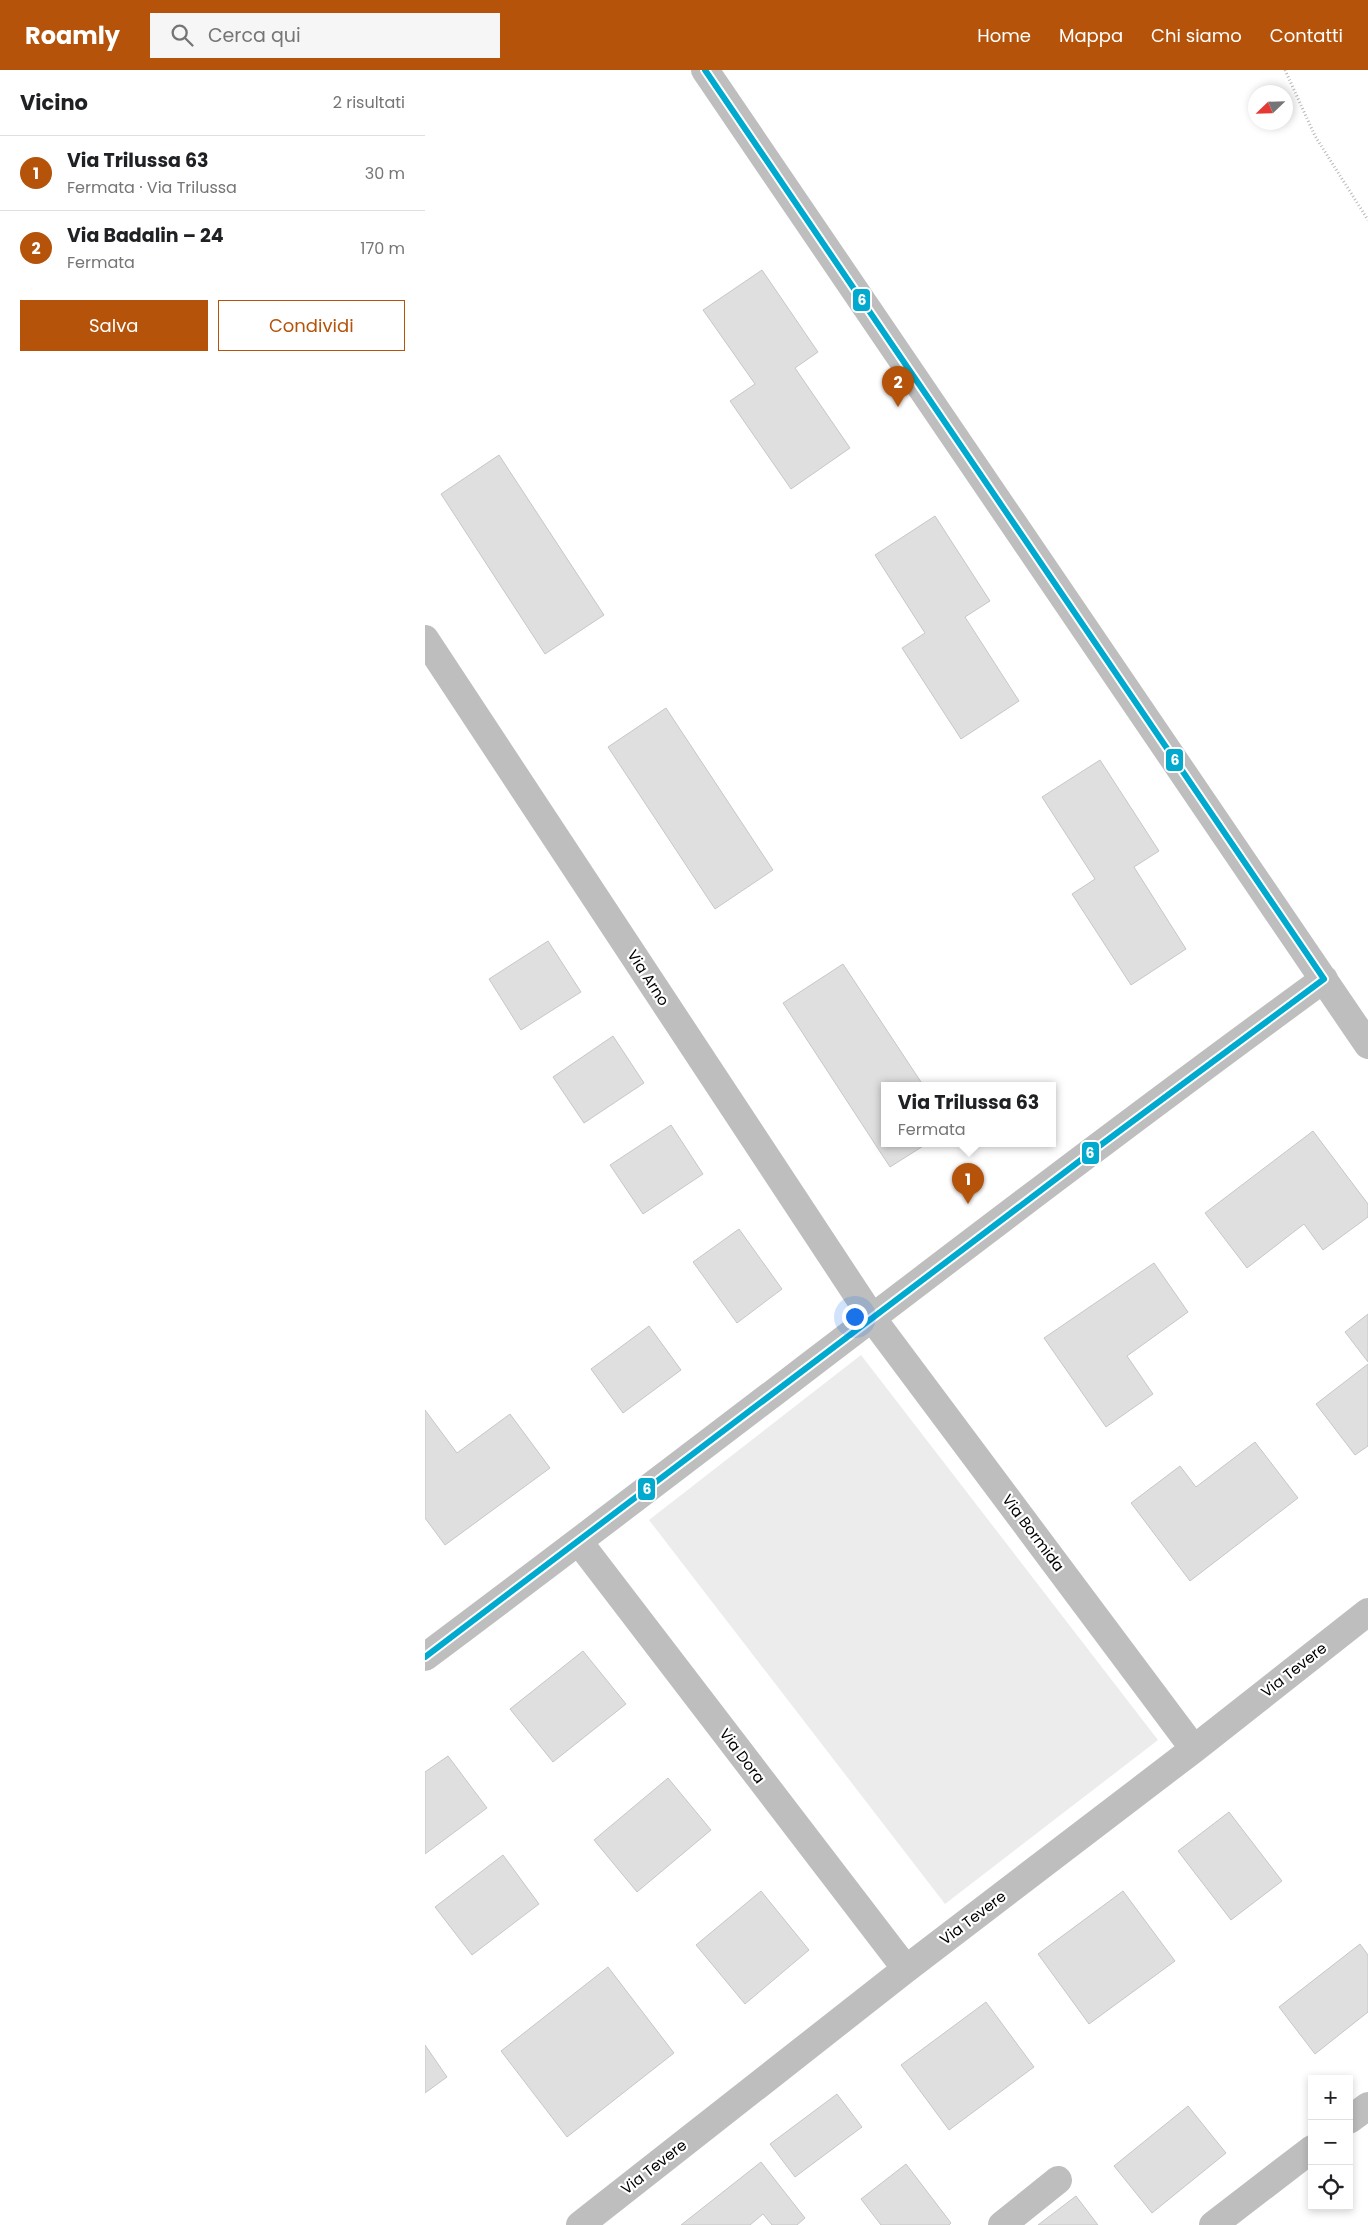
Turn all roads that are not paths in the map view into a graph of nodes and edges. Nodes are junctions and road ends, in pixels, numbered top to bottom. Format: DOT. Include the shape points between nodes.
graph roads {
  1 [pos="705,70"];
  2 [pos="425,639"];
  3 [pos="1324,979"];
  4 [pos="1368,1045"];
  5 [pos="871,1317"];
  6 [pos="579,1542"];
  7 [pos="1368,1612"];
  8 [pos="425,1657"];
  9 [pos="1194,1749"];
  10 [pos="906,1969"];
  11 [pos="1368,2106"];
  12 [pos="1353,2117"];
  13 [pos="1308,2152"];
  14 [pos="1058,2180"];
  15 [pos="580,2225"];
  16 [pos="1001,2225"];
  17 [pos="1213,2225"];
  1 -- 3 [label="street"];
  2 -- 5 [label="street, Via Arno"];
  3 -- 4 [label="street"];
  3 -- 5 [label="street"];
  5 -- 6 [label="street"];
  5 -- 9 [label="street, Via Bormida"];
  6 -- 8 [label="street"];
  6 -- 10 [label="street, Via Dora"];
  7 -- 9 [label="street, Via Tevere"];
  9 -- 10 [label="street, Via Tevere"];
  10 -- 15 [label="street, Via Tevere"];
  11 -- 12 [label="street"];
  13 -- 17 [label="street"];
  14 -- 16 [label="street"];
}
